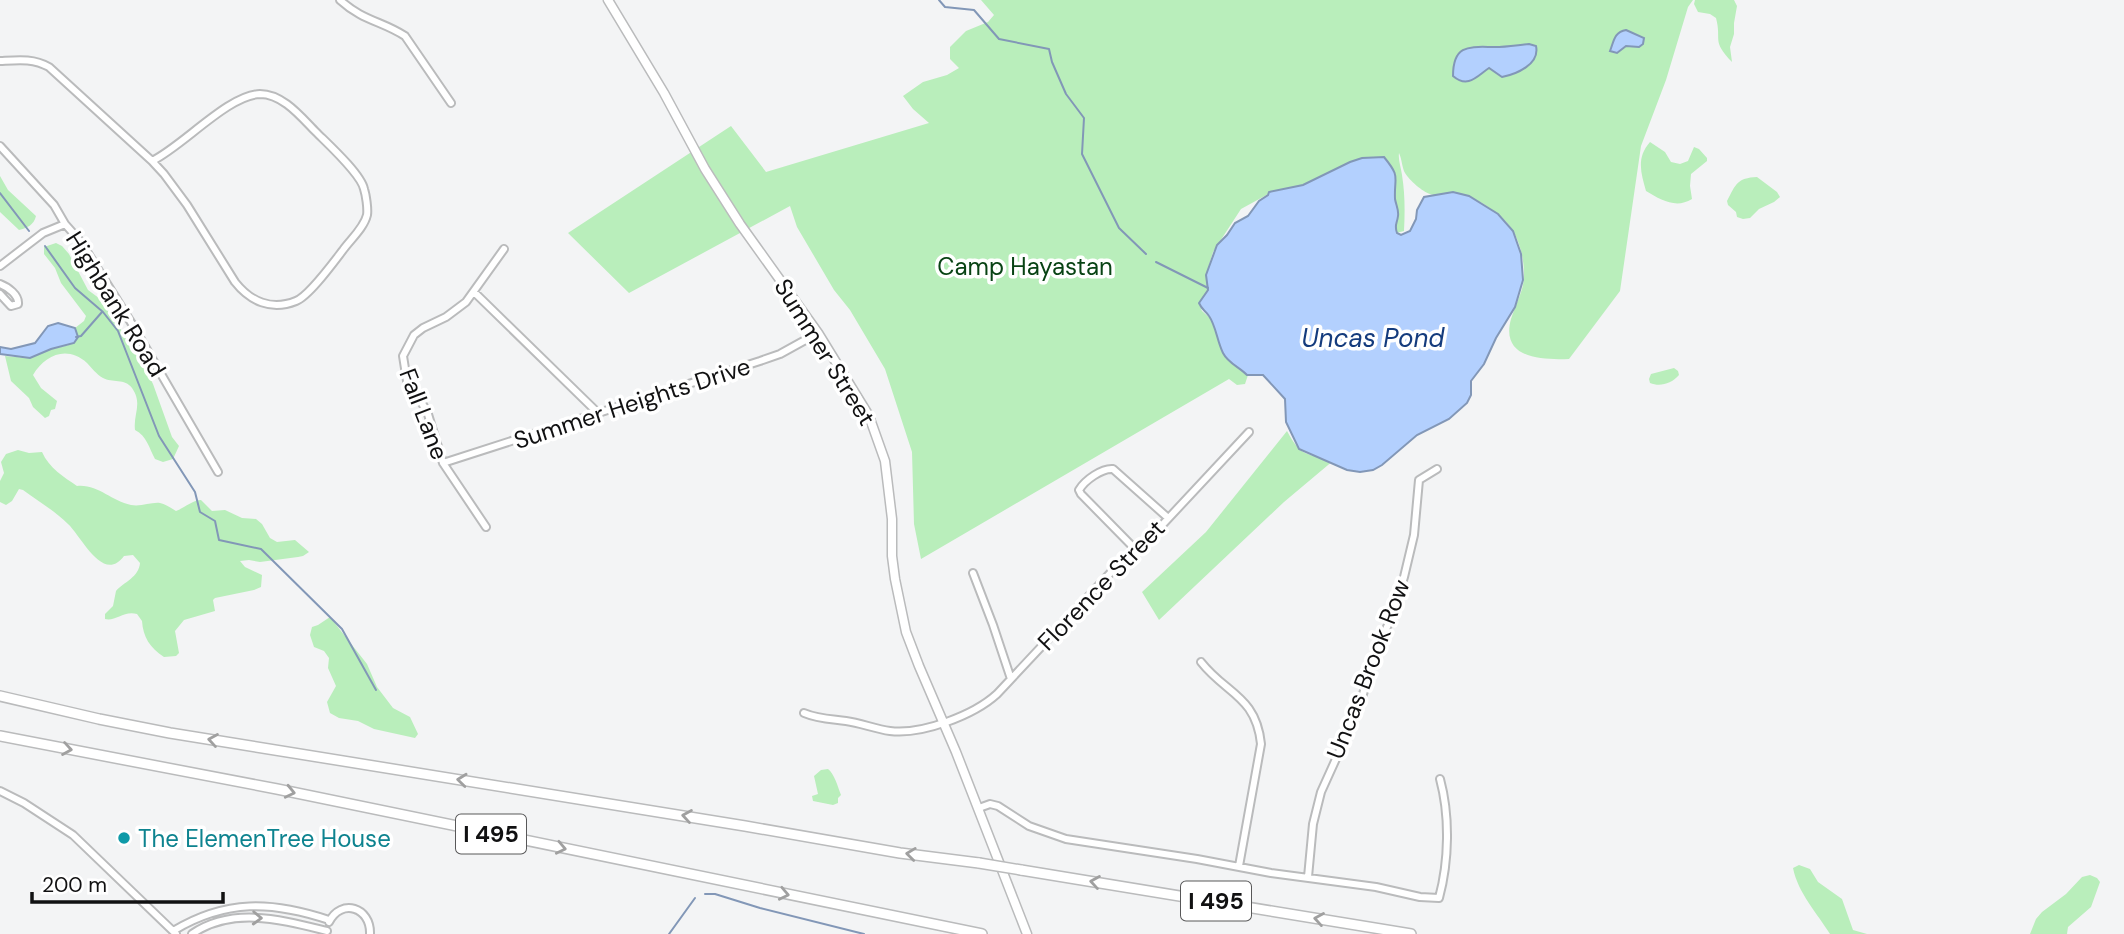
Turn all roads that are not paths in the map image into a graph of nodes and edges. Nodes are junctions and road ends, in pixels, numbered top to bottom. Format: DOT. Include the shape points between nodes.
graph roads {
  1 [pos="340,0"];
  2 [pos="608,0"];
  3 [pos="0,61"];
  4 [pos="452,103"];
  5 [pos="0,146"];
  6 [pos="152,161"];
  7 [pos="65,224"];
  8 [pos="505,249"];
  9 [pos="0,266"];
  10 [pos="0,284"];
  11 [pos="474,292"];
  12 [pos="0,294"];
  13 [pos="818,333"];
  14 [pos="598,413"];
  15 [pos="1249,432"];
  16 [pos="443,463"];
  17 [pos="1437,468"];
  18 [pos="218,472"];
  19 [pos="1167,517"];
  20 [pos="486,527"];
  21 [pos="1136,550"];
  22 [pos="973,572"];
  23 [pos="1201,662"];
  24 [pos="1011,679"];
  25 [pos="0,696"];
  26 [pos="804,713"];
  27 [pos="943,722"];
  28 [pos="0,736"];
  29 [pos="1440,779"];
  30 [pos="0,791"];
  31 [pos="979,808"];
  32 [pos="1239,866"];
  33 [pos="1308,877"];
  34 [pos="329,920"];
  35 [pos="175,932"];
  36 [pos="327,932"];
  37 [pos="192,934"];
  38 [pos="370,934"];
  39 [pos="982,934"];
  40 [pos="1027,934"];
  41 [pos="1411,934"];
  1 -- 4 [label="street" via="354,12 405,37"];
  2 -- 13 [label="main road, Summer Street" via="719,191"];
  3 -- 6 [label="street" via="23,58 42,62"];
  5 -- 7 [label="street, Highbank Road" via="58,210"];
  6 -- 6 [label="street" via="187,205 234,282 257,302 269,305 298,300 327,271 367,215 364,187 346,164 282,101 261,94 225,109"];
  7 -- 9 [label="street" via="43,233"];
  7 -- 18 [label="street, Highbank Road" via="117,300"];
  8 -- 11 [label="street, Fall Lane"];
  10 -- 12 [label="street" via="18,303 11,306"];
  11 -- 14 [label="street"];
  11 -- 16 [label="street, Fall Lane" via="455,311 414,335 403,356 407,381 427,411"];
  13 -- 14 [label="street, Summer Heights Drive" via="761,362"];
  13 -- 27 [label="main road, Summer Street" via="878,438 887,476 899,602 911,646"];
  14 -- 16 [label="street, Summer Heights Drive"];
  15 -- 19 [label="street, Florence Street"];
  16 -- 20 [label="street, Fall Lane"];
  17 -- 33 [label="street, Uncas Brook Row" via="1419,480 1405,577 1359,708 1321,792"];
  19 -- 21 [label="street, Florence Street"];
  19 -- 21 [label="street" via="1113,469 1082,484 1081,494"];
  21 -- 24 [label="street, Florence Street"];
  22 -- 24 [label="street"];
  23 -- 32 [label="street" via="1246,704 1259,730 1261,744"];
  24 -- 27 [label="street, Florence Street" via="982,706"];
  41 -- 25 [label="highway, I 495, one-way, bridge" via="170,733"];
  26 -- 27 [label="street, Florence Street" via="890,731"];
  27 -- 31 [label="main road, Summer Street"];
  28 -- 39 [label="highway, I 495, one-way"];
  29 -- 33 [label="street" via="1446,807 1445,871 1438,898"];
  30 -- 35 [label="street" via="73,835"];
  31 -- 32 [label="street" via="998,806 1029,826 1066,839"];
  31 -- 40 [label="main road, Summer Street"];
  32 -- 33 [label="street"];
  34 -- 35 [label="street" via="248,905 192,919"];
  34 -- 36 [label="street"];
  34 -- 38 [label="street" via="342,909 356,909 366,918"];
  37 -- 36 [label="street, one-way" via="216,922 246,917 278,919"];
}
